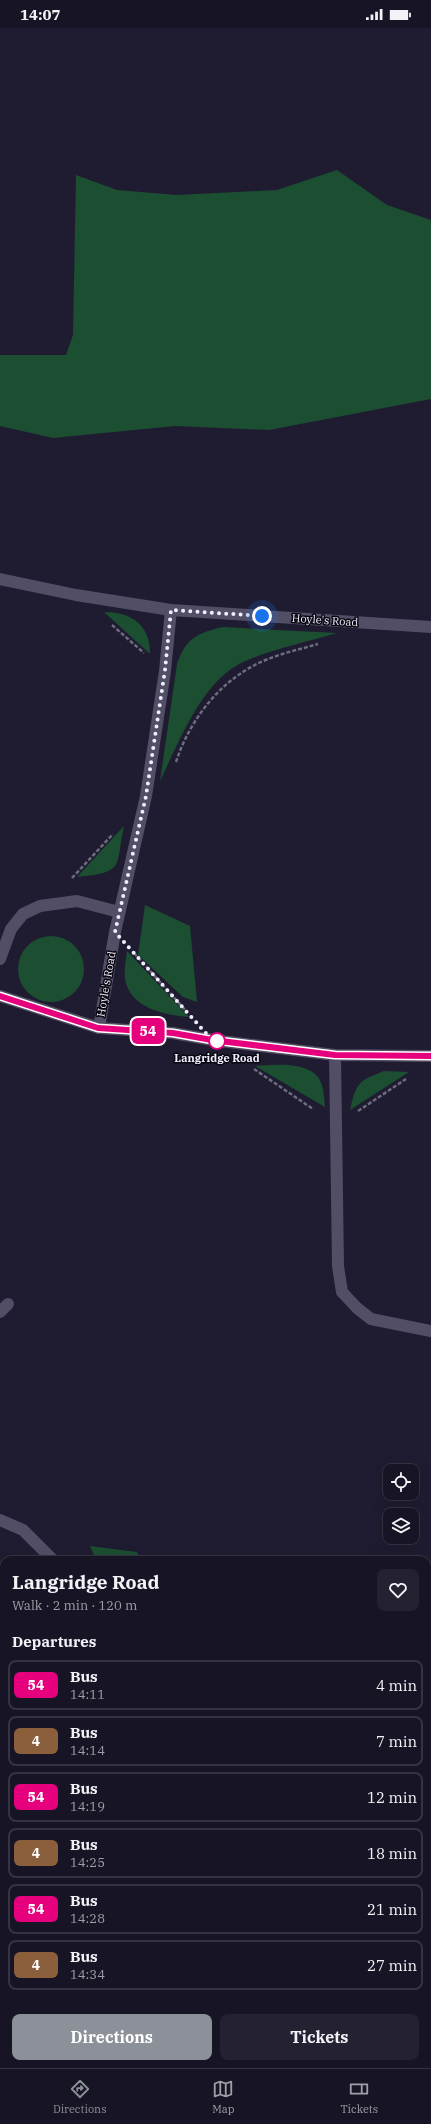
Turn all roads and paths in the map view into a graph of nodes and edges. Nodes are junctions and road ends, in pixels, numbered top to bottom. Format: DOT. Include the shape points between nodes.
graph roads {
  1 [pos="0,579"];
  2 [pos="171,610"];
  3 [pos="106,620"];
  4 [pos="431,627"];
  5 [pos="324,642"];
  6 [pos="165,670"];
  7 [pos="176,762"];
  8 [pos="116,830"];
  9 [pos="71,879"];
  10 [pos="119,912"];
  11 [pos="115,932"];
  12 [pos="0,959"];
  13 [pos="0,996"];
  14 [pos="98,1028"];
  15 [pos="212,1040"];
  16 [pos="335,1055"];
  17 [pos="431,1056"];
  18 [pos="251,1067"];
  19 [pos="412,1075"];
  20 [pos="336,1126"];
  21 [pos="431,1331"];
  22 [pos="0,1520"];
  23 [pos="49,1556"];
  1 -- 2 [label="street, Hoyle's Road" via="76,595"];
  2 -- 4 [label="street, Hoyle's Road"];
  2 -- 6 [label="street, Hoyle's Road"];
  3 -- 6 [label="path"];
  5 -- 7 [label="path" via="280,655 247,669 225,685 199,716 180,747"];
  6 -- 10 [label="street, Hoyle's Road" via="146,796"];
  8 -- 9 [label="path"];
  10 -- 11 [label="street, Hoyle's Road"];
  10 -- 12 [label="street" via="77,901 40,906 23,914 11,929"];
  11 -- 14 [label="street, Hoyle's Road"];
  11 -- 15 [label="path"];
  13 -- 14 [label="street"];
  14 -- 15 [label="street" via="173,1033"];
  15 -- 16 [label="street"];
  16 -- 17 [label="street"];
  16 -- 20 [label="street"];
  18 -- 20 [label="path"];
  19 -- 20 [label="path"];
  20 -- 21 [label="street" via="338,1266 342,1292 371,1319"];
  22 -- 23 [label="street" via="23,1530"];
}
